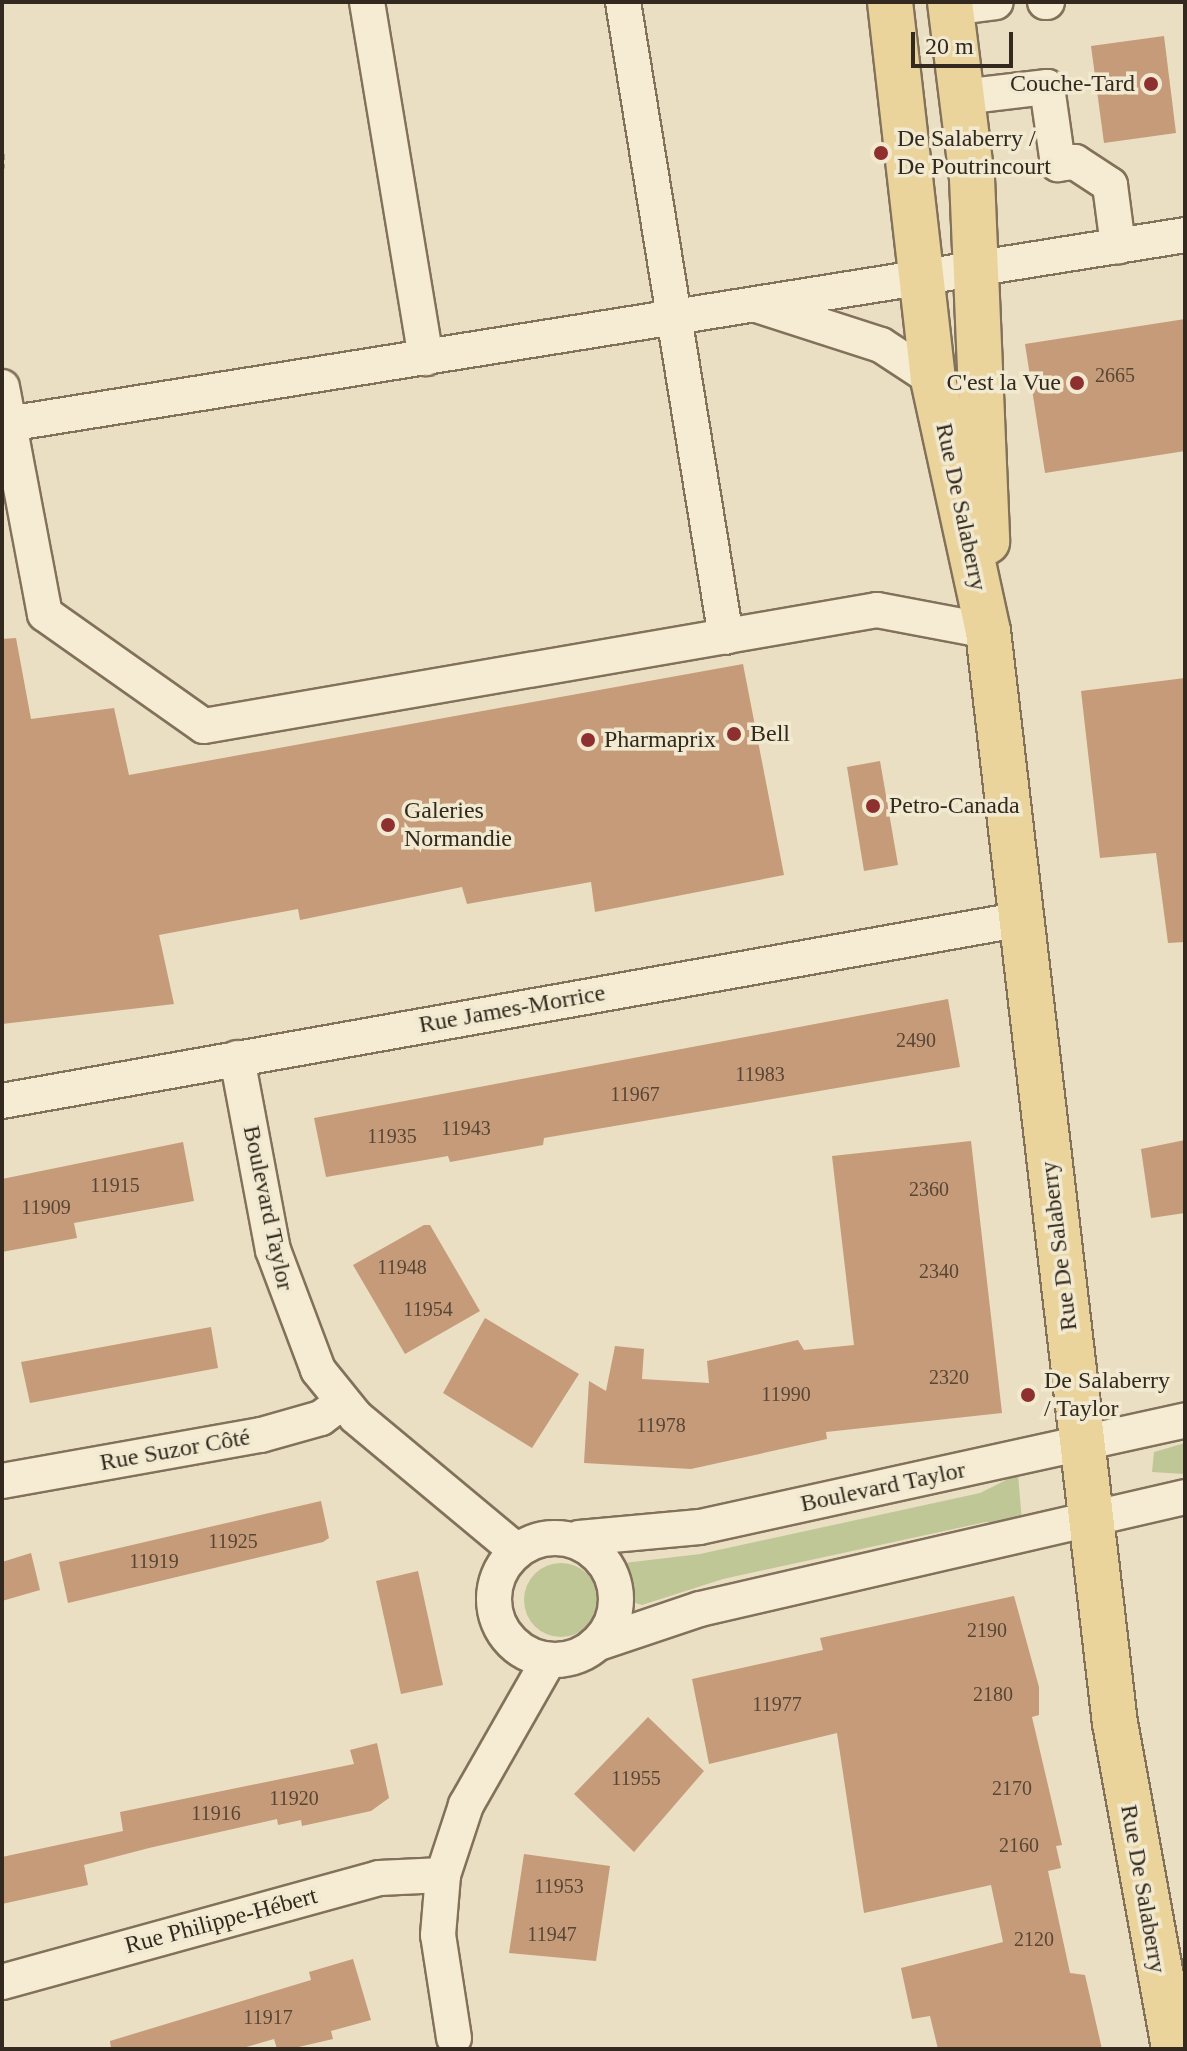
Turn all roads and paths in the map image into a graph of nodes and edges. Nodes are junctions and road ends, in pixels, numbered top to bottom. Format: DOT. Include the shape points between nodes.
graph roads {
  1 [pos="367,2"];
  2 [pos="623,2"];
  3 [pos="890,2"];
  4 [pos="996,2"];
  5 [pos="950,5"];
  6 [pos="962,97"];
  7 [pos="2,153"];
  8 [pos="2,168"];
  9 [pos="1185,235"];
  10 [pos="1118,246"];
  11 [pos="973,270"];
  12 [pos="921,277"];
  13 [pos="755,304"];
  14 [pos="674,319"];
  15 [pos="426,358"];
  16 [pos="933,379"];
  17 [pos="2,387"];
  18 [pos="8,424"];
  19 [pos="988,631"];
  20 [pos="726,637"];
  21 [pos="1023,919"];
  22 [pos="237,1058"];
  23 [pos="2,1101"];
  24 [pos="341,1403"];
  25 [pos="1185,1420"];
  26 [pos="1082,1443"];
  27 [pos="2,1481"];
  28 [pos="1185,1497"];
  29 [pos="1090,1521"];
  30 [pos="579,1538"];
  31 [pos="517,1551"];
  32 [pos="596,1644"];
  33 [pos="546,1665"];
  34 [pos="443,1875"];
  35 [pos="2,1982"];
  36 [pos="454,2038"];
  37 [pos="1174,2049"];
  1 -- 15 [label="street"];
  2 -- 14 [label="street"];
  3 -- 12 [label="main road, Rue De Salaberry"];
  4 -- 5 [label="street"];
  5 -- 6 [label="main road, Rue De Salaberry"];
  6 -- 10 [label="street" via="1047,87 1058,164 1075,162 1110,185"];
  6 -- 11 [label="main road, Rue De Salaberry"];
  7 -- 8 [label="path"];
  9 -- 10 [label="street"];
  10 -- 11 [label="street"];
  11 -- 12 [label="street"];
  11 -- 19 [label="main road, Rue De Salaberry" via="986,443"];
  12 -- 13 [label="street"];
  12 -- 16 [label="main road, Rue De Salaberry"];
  13 -- 14 [label="street"];
  13 -- 16 [label="street" via="881,345"];
  14 -- 15 [label="street"];
  14 -- 20 [label="street"];
  15 -- 18 [label="street"];
  16 -- 19 [label="main road, Rue De Salaberry"];
  17 -- 18 [label="street"];
  18 -- 20 [label="street" via="45,614 204,726"];
  19 -- 20 [label="street" via="877,610"];
  19 -- 21 [label="main road, Rue De Salaberry"];
  21 -- 22 [label="street, Rue James-Morrice"];
  21 -- 26 [label="main road, Rue De Salaberry"];
  22 -- 23 [label="street, Rue James-Morrice"];
  22 -- 24 [label="street, Boulevard Taylor" via="279,1273 307,1350"];
  24 -- 27 [label="street, Rue Suzor Côté" via="321,1418 261,1435"];
  24 -- 31 [label="street, Boulevard Taylor"];
  25 -- 26 [label="street, Boulevard Taylor"];
  26 -- 29 [label="main road, Rue De Salaberry"];
  26 -- 30 [label="street, Boulevard Taylor" via="700,1527"];
  28 -- 29 [label="street"];
  29 -- 32 [label="street" via="700,1609"];
  29 -- 37 [label="main road, Rue De Salaberry" via="1135,1855"];
  30 -- 31 [label="street" via="545,1535"];
  30 -- 32 [label="street" via="602,1566 612,1597 613,1617"];
  31 -- 33 [label="street" via="498,1583 501,1615 519,1650"];
  32 -- 33 [label="street" via="577,1659"];
  33 -- 34 [label="street" via="466,1805"];
  34 -- 35 [label="street, Rue Philippe-Hébert" via="379,1878"];
  34 -- 36 [label="street" via="438,1935"];
}
